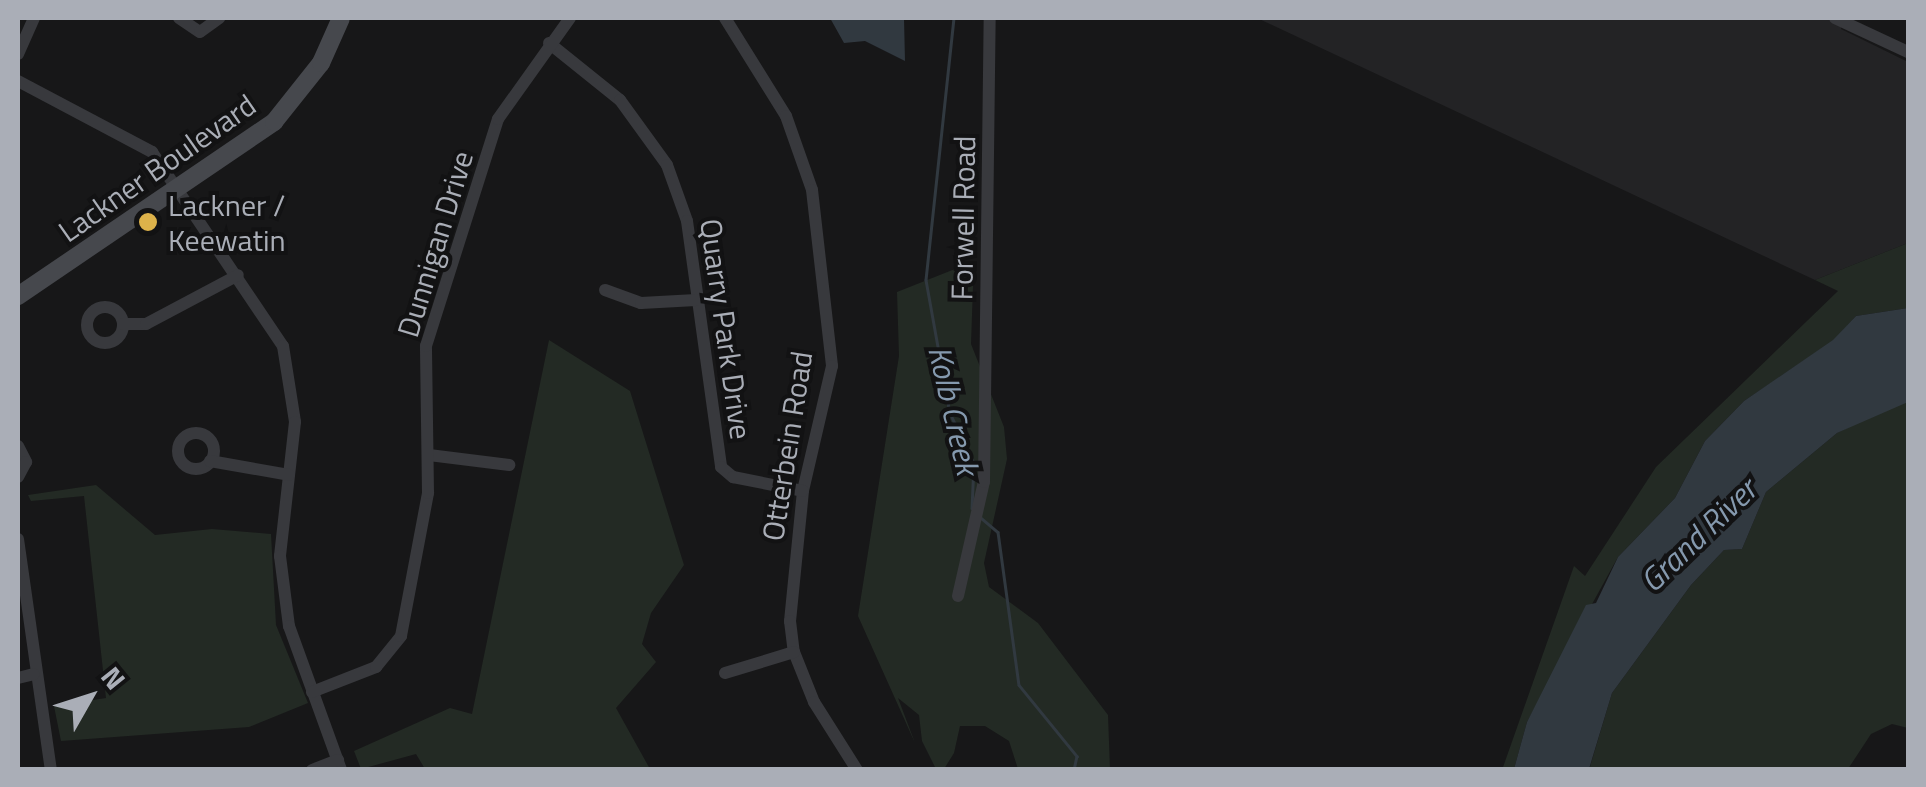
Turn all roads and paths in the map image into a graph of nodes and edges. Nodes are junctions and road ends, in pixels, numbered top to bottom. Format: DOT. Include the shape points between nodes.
graph roads {
  1 [pos="34,18"];
  2 [pos="178,18"];
  3 [pos="220,18"];
  4 [pos="341,18"];
  5 [pos="570,18"];
  6 [pos="724,18"];
  7 [pos="990,18"];
  8 [pos="1836,18"];
  9 [pos="548,43"];
  10 [pos="1908,52"];
  11 [pos="18,54"];
  12 [pos="18,81"];
  13 [pos="178,187"];
  14 [pos="238,275"];
  15 [pos="605,290"];
  16 [pos="18,296"];
  17 [pos="696,300"];
  18 [pos="123,324"];
  19 [pos="18,446"];
  20 [pos="428,455"];
  21 [pos="210,462"];
  22 [pos="509,465"];
  23 [pos="289,475"];
  24 [pos="18,478"];
  25 [pos="803,491"];
  26 [pos="18,539"];
  27 [pos="958,596"];
  28 [pos="794,652"];
  29 [pos="726,672"];
  30 [pos="34,674"];
  31 [pos="18,678"];
  32 [pos="312,692"];
  33 [pos="339,764"];
  34 [pos="51,770"];
  35 [pos="312,770"];
  36 [pos="858,770"];
  1 -- 11 [label="street"];
  2 -- 3 [label="street" via="200,32"];
  4 -- 13 [label="main road, Lackner Boulevard" via="321,63 274,122"];
  5 -- 9 [label="street, Dunnigan Drive"];
  6 -- 25 [label="street, Otterbein Road" via="786,116 812,190 832,366"];
  7 -- 27 [label="street, Forwell Road" via="982,510"];
  8 -- 10 [label="street"];
  9 -- 17 [label="street, Quarry Park Drive" via="620,100 667,164 688,221"];
  9 -- 20 [label="street, Dunnigan Drive" via="498,119 426,346"];
  12 -- 13 [label="street" via="138,140"];
  13 -- 14 [label="street"];
  13 -- 16 [label="main road, Lackner Boulevard"];
  14 -- 18 [label="street" via="146,324"];
  14 -- 23 [label="street" via="269,321 289,369 296,422"];
  15 -- 17 [label="street" via="641,303"];
  17 -- 25 [label="street, Quarry Park Drive" via="721,467 733,477"];
  19 -- 24 [label="street" via="26,462"];
  20 -- 22 [label="street"];
  20 -- 32 [label="street, Dunnigan Drive" via="425,517 395,650 376,667"];
  21 -- 23 [label="street"];
  23 -- 32 [label="street" via="280,556 288,626"];
  25 -- 28 [label="street, Otterbein Road" via="790,588"];
  26 -- 30 [label="street"];
  28 -- 29 [label="street"];
  28 -- 36 [label="street, Otterbein Road" via="814,702"];
  30 -- 31 [label="street"];
  30 -- 34 [label="street"];
  32 -- 33 [label="street"];
  33 -- 35 [label="street"];
}
